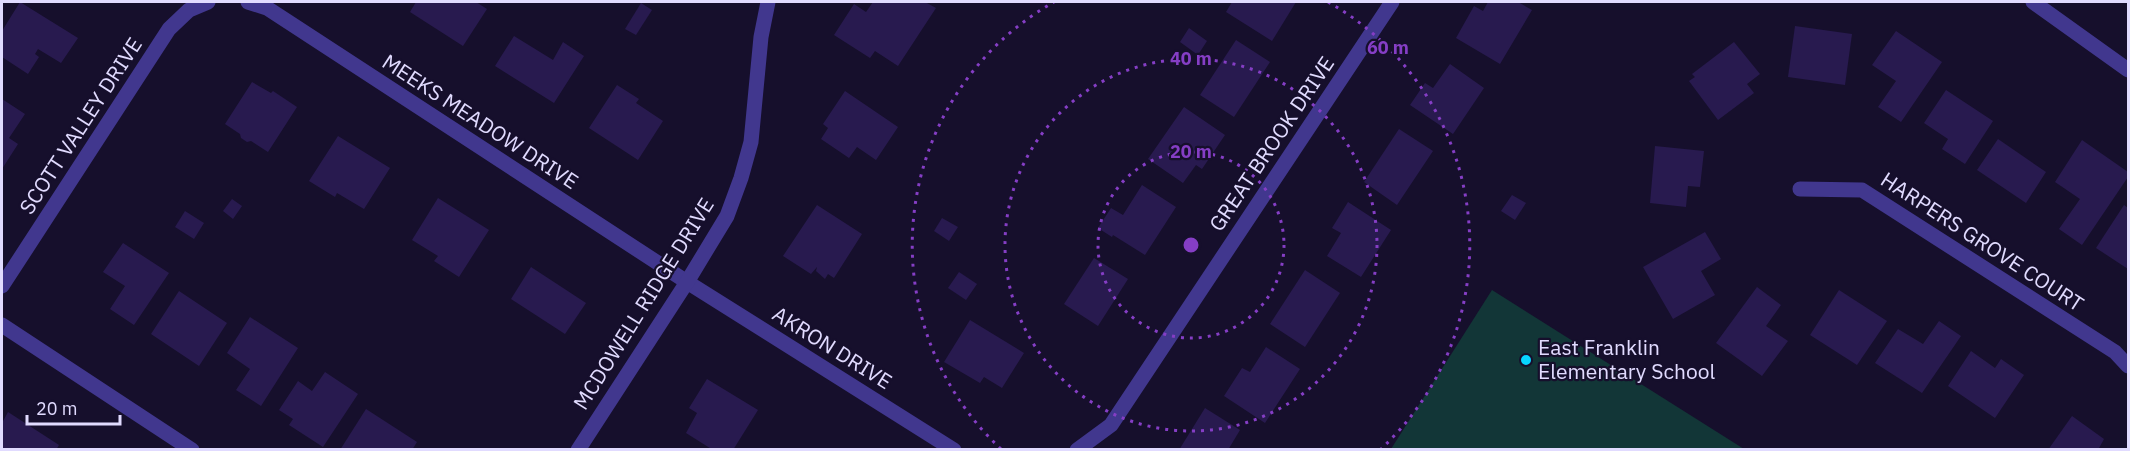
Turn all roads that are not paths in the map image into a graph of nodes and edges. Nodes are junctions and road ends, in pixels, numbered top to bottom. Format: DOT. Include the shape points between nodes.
graph roads {
  1 [pos="208,2"];
  2 [pos="248,2"];
  3 [pos="768,2"];
  4 [pos="1392,2"];
  5 [pos="2033,2"];
  6 [pos="2128,70"];
  7 [pos="1800,189"];
  8 [pos="687,282"];
  9 [pos="2,286"];
  10 [pos="2,325"];
  11 [pos="2128,366"];
  12 [pos="192,450"];
  13 [pos="578,450"];
  14 [pos="954,450"];
  15 [pos="1077,450"];
  1 -- 9 [label="street, SCOTT VALLEY DRIVE" via="189,10 169,29"];
  2 -- 8 [label="street, MEEKS MEADOW DRIVE" via="267,9"];
  3 -- 8 [label="street, MCDOWELL RIDGE DRIVE" via="751,142 741,178 727,216"];
  4 -- 15 [label="street, GREAT BROOK DRIVE" via="1111,425"];
  5 -- 6 [label="street"];
  7 -- 11 [label="street, HARPERS GROVE COURT" via="1862,190 2115,352"];
  8 -- 13 [label="street, MCDOWELL RIDGE DRIVE"];
  8 -- 14 [label="street, AKRON DRIVE"];
  10 -- 12 [label="street"];
}
